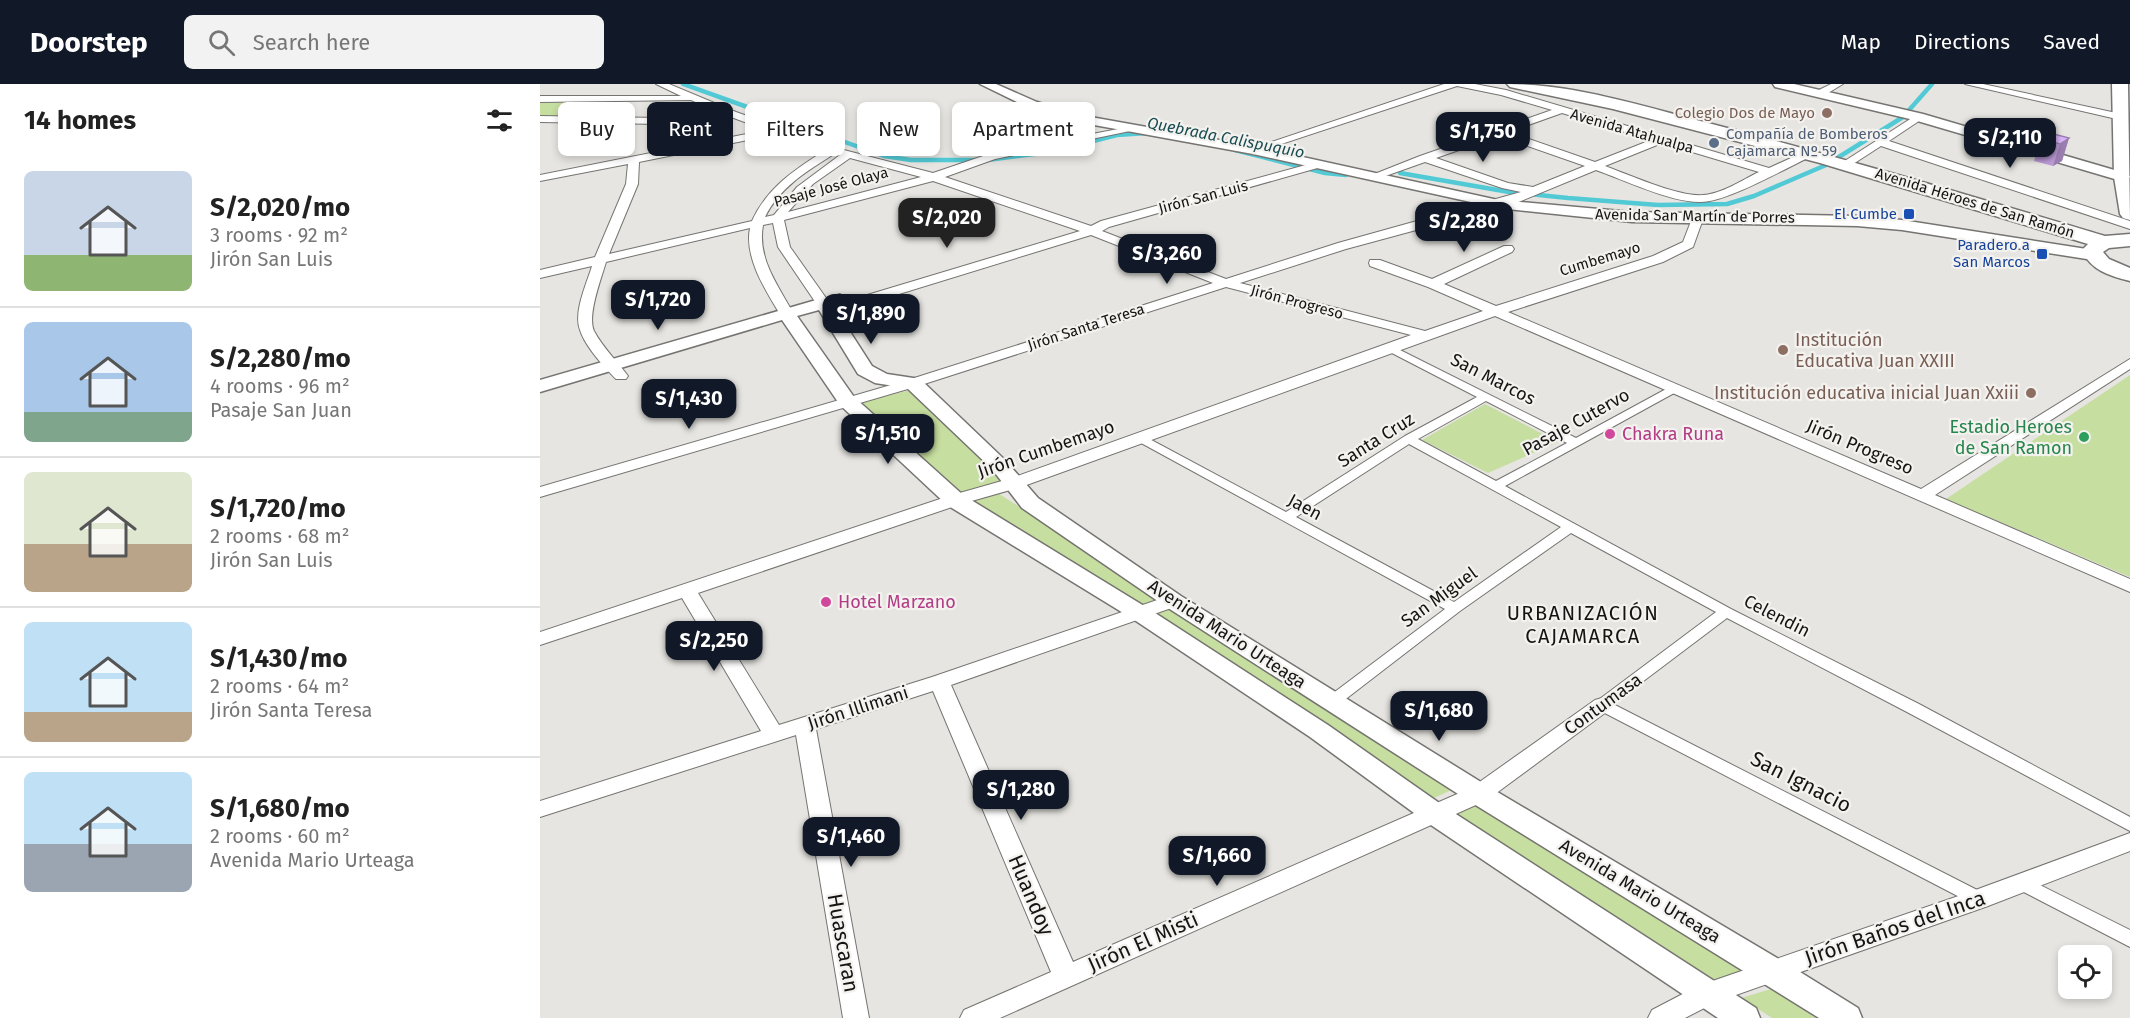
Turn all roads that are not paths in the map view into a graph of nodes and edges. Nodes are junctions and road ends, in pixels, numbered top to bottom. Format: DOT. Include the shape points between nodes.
graph roads {
  1 [pos="661,84"];
  2 [pos="986,84"];
  3 [pos="1456,84"];
  4 [pos="1515,84"];
  5 [pos="1541,84"];
  6 [pos="1779,84"];
  7 [pos="1838,84"];
  8 [pos="1970,84"];
  9 [pos="2120,84"];
  10 [pos="1820,94"];
  11 [pos="540,99"];
  12 [pos="698,99"];
  13 [pos="705,102"];
  14 [pos="1561,110"];
  15 [pos="2124,115"];
  16 [pos="1916,117"];
  17 [pos="540,119"];
  18 [pos="647,119"];
  19 [pos="1130,128"];
  20 [pos="1499,132"];
  21 [pos="745,137"];
  22 [pos="1662,139"];
  23 [pos="1881,142"];
  24 [pos="1253,150"];
  25 [pos="845,154"];
  26 [pos="1808,154"];
  27 [pos="848,155"];
  28 [pos="823,156"];
  29 [pos="1424,158"];
  30 [pos="634,160"];
  31 [pos="1838,162"];
  32 [pos="1315,166"];
  33 [pos="1596,166"];
  34 [pos="1770,172"];
  35 [pos="934,177"];
  36 [pos="1373,177"];
  37 [pos="540,178"];
  38 [pos="2127,178"];
  39 [pos="1536,192"];
  40 [pos="1498,204"];
  41 [pos="2130,214"];
  42 [pos="778,218"];
  43 [pos="1697,219"];
  44 [pos="755,223"];
  45 [pos="2130,225"];
  46 [pos="1086,229"];
  47 [pos="2130,240"];
  48 [pos="2099,248"];
  49 [pos="1508,249"];
  50 [pos="600,260"];
  51 [pos="1376,263"];
  52 [pos="2124,273"];
  53 [pos="540,274"];
  54 [pos="1225,283"];
  55 [pos="1433,284"];
  56 [pos="826,307"];
  57 [pos="1495,311"];
  58 [pos="789,318"];
  59 [pos="1426,335"];
  60 [pos="1392,349"];
  61 [pos="2130,363"];
  62 [pos="615,370"];
  63 [pos="913,383"];
  64 [pos="540,386"];
  65 [pos="1672,390"];
  66 [pos="1487,396"];
  67 [pos="540,400"];
  68 [pos="847,401"];
  69 [pos="1138,438"];
  70 [pos="1409,439"];
  71 [pos="1577,443"];
  72 [pos="1015,483"];
  73 [pos="1497,486"];
  74 [pos="540,492"];
  75 [pos="1923,495"];
  76 [pos="955,500"];
  77 [pos="1286,518"];
  78 [pos="1570,527"];
  79 [pos="2130,586"];
  80 [pos="686,589"];
  81 [pos="1173,601"];
  82 [pos="1455,608"];
  83 [pos="1726,612"];
  84 [pos="1141,614"];
  85 [pos="540,639"];
  86 [pos="939,682"];
  87 [pos="1333,701"];
  88 [pos="1602,705"];
  89 [pos="805,725"];
  90 [pos="775,736"];
  91 [pos="1479,794"];
  92 [pos="540,809"];
  93 [pos="1435,814"];
  94 [pos="2130,825"];
  95 [pos="2130,842"];
  96 [pos="2022,883"];
  97 [pos="1979,899"];
  98 [pos="2130,939"];
  99 [pos="1773,971"];
  100 [pos="1066,976"];
  101 [pos="1707,994"];
  102 [pos="856,1018"];
  103 [pos="973,1018"];
  104 [pos="1661,1018"];
  105 [pos="1744,1018"];
  106 [pos="1846,1018"];
  1 -- 12 [label="street, Jirón Progreso"];
  2 -- 19 [label="street, Avenida San Martín de Porres" via="1072,117"];
  3 -- 14 [label="street, Avenida Atahualpa" via="1503,92"];
  3 -- 24 [label="street"];
  4 -- 26 [label="main road, Avenida Atahualpa" via="1614,104"];
  5 -- 26 [label="main road, Avenida Atahualpa" via="1619,100"];
  6 -- 10 [label="street"];
  7 -- 10 [label="street"];
  8 -- 15 [label="street"];
  9 -- 15 [label="main road"];
  10 -- 16 [label="street"];
  11 -- 12 [label="street"];
  12 -- 13 [label="street, Jirón Progreso"];
  14 -- 20 [label="street"];
  14 -- 22 [label="street, Avenida Atahualpa"];
  15 -- 38 [label="main road"];
  16 -- 23 [label="street"];
  16 -- 38 [label="street"];
  17 -- 18 [label="street"];
  19 -- 24 [label="street, Avenida San Martín de Porres"];
  19 -- 35 [label="street, Pasaje José Olaya" via="986,158"];
  20 -- 29 [label="street"];
  20 -- 33 [label="street"];
  21 -- 30 [label="street"];
  22 -- 33 [label="street, Jirón Santa Teresa"];
  22 -- 34 [label="street, Avenida Atahualpa"];
  23 -- 31 [label="street"];
  23 -- 45 [label="street"];
  24 -- 32 [label="street, Avenida San Martín de Porres"];
  25 -- 27 [label="street, Jirón Progreso"];
  26 -- 31 [label="main road, Avenida Atahualpa"];
  26 -- 34 [label="street"];
  27 -- 35 [label="street, Jirón Progreso"];
  27 -- 42 [label="street" via="792,196"];
  28 -- 44 [label="street" via="769,197"];
  29 -- 36 [label="street"];
  29 -- 39 [label="street"];
  30 -- 37 [label="street"];
  30 -- 50 [label="street" via="632,184"];
  31 -- 48 [label="main road, Avenida Héroes de San Ramón"];
  32 -- 36 [label="street, Avenida San Martín de Porres"];
  32 -- 46 [label="street, Jirón San Luis"];
  33 -- 34 [label="street" via="1696,199 1717,196"];
  33 -- 39 [label="street, Jirón Santa Teresa"];
  35 -- 42 [label="street, Pasaje José Olaya"];
  35 -- 46 [label="street, Jirón Progreso"];
  36 -- 40 [label="street, Avenida San Martín de Porres"];
  38 -- 41 [label="main road"];
  39 -- 40 [label="street, Jirón Santa Teresa"];
  40 -- 43 [label="street, Avenida San Martín de Porres"];
  40 -- 54 [label="street, Jirón Santa Teresa" via="1342,246"];
  42 -- 44 [label="street, Pasaje José Olaya"];
  42 -- 56 [label="street" via="784,247"];
  43 -- 48 [label="street, Avenida San Martín de Porres" via="1857,220"];
  43 -- 57 [label="street, Cumbemayo" via="1689,244 1678,251"];
  44 -- 50 [label="street, Pasaje José Olaya"];
  44 -- 58 [label="street, Avenida Mario Urteaga" via="757,254"];
  46 -- 54 [label="street, Jirón Progreso"];
  46 -- 56 [label="street, Jirón San Luis"];
  47 -- 48 [label="main road"];
  48 -- 52 [label="main road"];
  49 -- 55 [label="street"];
  50 -- 53 [label="street, Pasaje José Olaya"];
  50 -- 62 [label="street" via="586,311 586,329"];
  51 -- 55 [label="street, Jirón Progreso"];
  54 -- 59 [label="street, Jirón Progreso"];
  54 -- 63 [label="street, Jirón Santa Teresa"];
  55 -- 57 [label="street, Jirón Progreso"];
  56 -- 58 [label="street, Jirón San Luis"];
  56 -- 63 [label="street" via="865,370 882,379"];
  57 -- 59 [label="street, Jirón Cumbemayo"];
  57 -- 65 [label="street, Jirón Progreso"];
  58 -- 62 [label="street, Jirón San Luis"];
  58 -- 68 [label="street, Avenida Mario Urteaga"];
  59 -- 60 [label="street, Jirón Cumbemayo"];
  60 -- 66 [label="street, San Marcos"];
  60 -- 69 [label="street, Jirón Cumbemayo"];
  61 -- 75 [label="street"];
  62 -- 64 [label="street, Jirón San Luis"];
  62 -- 67 [label="street, Jirón San Luis"];
  63 -- 68 [label="street, Jirón Santa Teresa"];
  63 -- 72 [label="street, Avenida Mario Urteaga"];
  65 -- 71 [label="street, Pasaje Cutervo"];
  65 -- 75 [label="street, Jirón Progreso"];
  66 -- 70 [label="street, Santa Cruz"];
  66 -- 71 [label="street, San Marcos"];
  68 -- 74 [label="street, Jirón Santa Teresa"];
  68 -- 76 [label="street, Avenida Mario Urteaga"];
  69 -- 72 [label="street, Jirón Cumbemayo"];
  69 -- 77 [label="street, Jaen"];
  70 -- 73 [label="street, Celendin"];
  70 -- 77 [label="street, Santa Cruz"];
  71 -- 73 [label="street, Pasaje Cutervo"];
  72 -- 76 [label="street, Jirón Cumbemayo"];
  72 -- 81 [label="street, Avenida Mario Urteaga" via="1030,502"];
  73 -- 78 [label="street, Celendin"];
  75 -- 79 [label="street, Jirón Progreso"];
  76 -- 80 [label="street, Jirón Cumbemayo"];
  76 -- 84 [label="street, Avenida Mario Urteaga"];
  77 -- 82 [label="street, Jaen"];
  78 -- 82 [label="street, San Miguel"];
  78 -- 83 [label="street, Celendin"];
  80 -- 85 [label="street, Jirón Cumbemayo"];
  80 -- 90 [label="street"];
  81 -- 84 [label="street, Jirón Illimani"];
  81 -- 87 [label="street, Avenida Mario Urteaga"];
  82 -- 87 [label="street, San Miguel"];
  83 -- 88 [label="street, Contumasa"];
  83 -- 94 [label="street, Celendin"];
  84 -- 86 [label="street, Jirón Illimani"];
  84 -- 93 [label="street, Avenida Mario Urteaga" via="1319,731"];
  86 -- 89 [label="street, Jirón Illimani"];
  86 -- 100 [label="street, Huandoy"];
  87 -- 91 [label="street, Avenida Mario Urteaga"];
  88 -- 91 [label="street, Contumasa"];
  88 -- 97 [label="street, San Ignacio"];
  89 -- 90 [label="street, Jirón Illimani"];
  89 -- 102 [label="street, Huascaran"];
  90 -- 92 [label="street, Jirón Illimani"];
  91 -- 93 [label="street, Jirón El Misti"];
  91 -- 99 [label="street, Avenida Mario Urteaga"];
  93 -- 100 [label="street, Jirón El Misti"];
  93 -- 101 [label="street, Avenida Mario Urteaga"];
  95 -- 96 [label="street, Jirón Baños del Inca"];
  96 -- 97 [label="street, Jirón Baños del Inca"];
  96 -- 98 [label="street"];
  97 -- 99 [label="street, Jirón Baños del Inca"];
  99 -- 101 [label="street, Jirón Baños del Inca"];
  99 -- 106 [label="street, Avenida Mario Urteaga"];
  100 -- 103 [label="street, Jirón El Misti"];
  101 -- 104 [label="street, Jirón Baños del Inca"];
  101 -- 105 [label="street, Avenida Mario Urteaga"];
}
